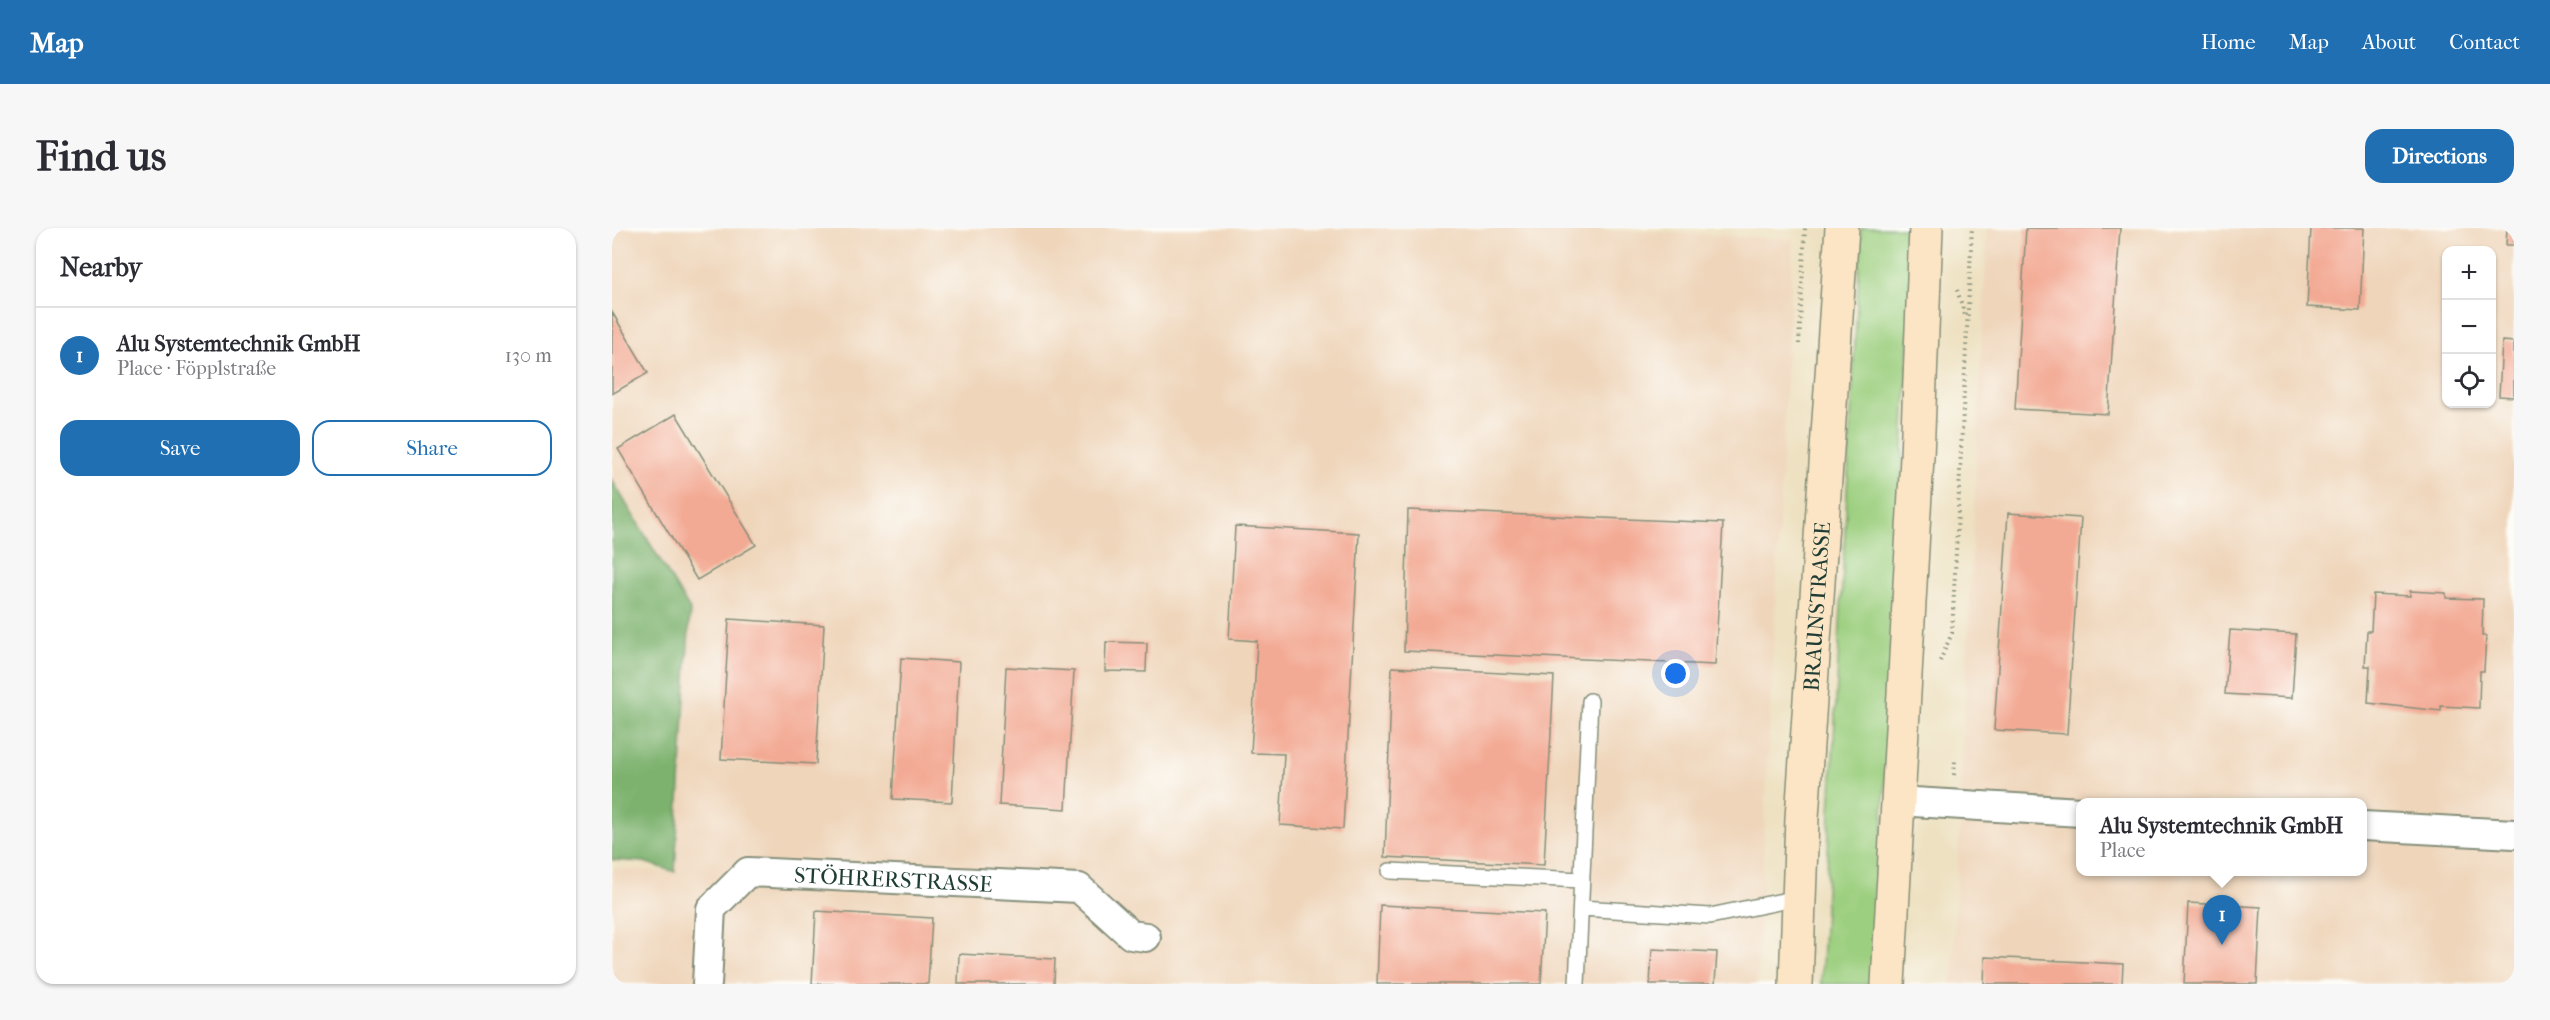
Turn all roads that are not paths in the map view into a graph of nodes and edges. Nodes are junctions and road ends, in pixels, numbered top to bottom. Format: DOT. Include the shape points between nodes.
graph roads {
  1 [pos="1842,228"];
  2 [pos="1926,228"];
  3 [pos="1590,701"];
  4 [pos="1897,801"];
  5 [pos="2076,812"];
  6 [pos="2367,826"];
  7 [pos="2514,834"];
  8 [pos="1390,871"];
  9 [pos="1582,880"];
  10 [pos="1798,898"];
  11 [pos="1581,908"];
  12 [pos="1146,937"];
  13 [pos="707,984"];
  14 [pos="1577,984"];
  15 [pos="1796,984"];
  16 [pos="1888,984"];
  1 -- 10 [label="main road, BRAUNSTRASSE"];
  2 -- 4 [label="main road"];
  3 -- 9 [label="lane"];
  4 -- 5 [label="street"];
  4 -- 16 [label="main road"];
  6 -- 7 [label="street"];
  8 -- 9 [label="lane"];
  9 -- 11 [label="lane"];
  10 -- 11 [label="lane" via="1710,916"];
  10 -- 15 [label="main road, BRAUNSTRASSE"];
  11 -- 14 [label="lane"];
  12 -- 13 [label="street, STÖHRERSTRASSE" via="1131,935 1079,888 747,872 711,909"];
}
